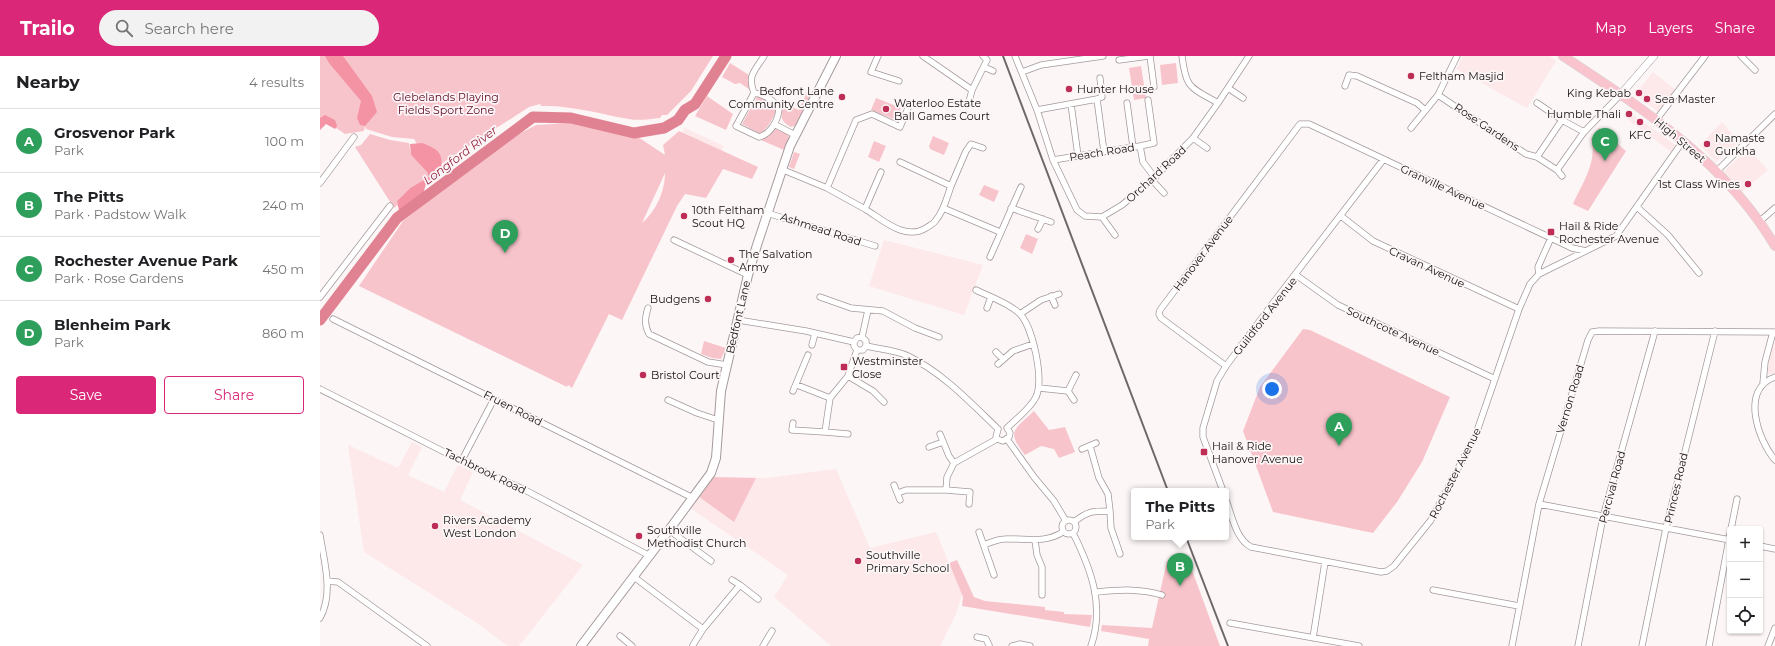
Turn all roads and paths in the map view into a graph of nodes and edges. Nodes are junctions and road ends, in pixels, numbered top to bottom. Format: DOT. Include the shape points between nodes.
graph roads {
  1 [pos="764,56"];
  2 [pos="836,56"];
  3 [pos="878,56"];
  4 [pos="923,56"];
  5 [pos="983,56"];
  6 [pos="1015,56"];
  7 [pos="1103,56"];
  8 [pos="1149,56"];
  9 [pos="1182,56"];
  10 [pos="1250,56"];
  11 [pos="1457,56"];
  12 [pos="1563,56"];
  13 [pos="1654,56"];
  14 [pos="1706,56"];
  15 [pos="1741,56"];
  16 [pos="1120,60"];
  17 [pos="984,67"];
  18 [pos="1755,70"];
  19 [pos="993,71"];
  20 [pos="1022,72"];
  21 [pos="1100,78"];
  22 [pos="899,82"];
  23 [pos="1345,86"];
  24 [pos="1154,88"];
  25 [pos="1228,88"];
  26 [pos="972,90"];
  27 [pos="754,93"];
  28 [pos="1621,94"];
  29 [pos="1438,95"];
  30 [pos="1243,98"];
  31 [pos="1097,99"];
  32 [pos="1148,100"];
  33 [pos="969,102"];
  34 [pos="1127,103"];
  35 [pos="1218,103"];
  36 [pos="1537,103"];
  37 [pos="1071,104"];
  38 [pos="908,108"];
  39 [pos="1037,110"];
  40 [pos="1425,110"];
  41 [pos="1775,114"];
  42 [pos="1562,120"];
  43 [pos="1656,120"];
  44 [pos="774,124"];
  45 [pos="1300,124"];
  46 [pos="1411,128"];
  47 [pos="1584,132"];
  48 [pos="795,135"];
  49 [pos="354,137"];
  50 [pos="1193,138"];
  51 [pos="1683,141"];
  52 [pos="1140,146"];
  53 [pos="1133,147"];
  54 [pos="983,148"];
  55 [pos="1206,148"];
  56 [pos="1104,152"];
  57 [pos="1078,156"];
  58 [pos="1537,157"];
  59 [pos="1053,160"];
  60 [pos="1384,160"];
  61 [pos="900,162"];
  62 [pos="781,169"];
  63 [pos="1557,170"];
  64 [pos="1717,171"];
  65 [pos="881,172"];
  66 [pos="1562,176"];
  67 [pos="1153,179"];
  68 [pos="320,183"];
  69 [pos="951,186"];
  70 [pos="827,188"];
  71 [pos="1021,188"];
  72 [pos="1164,194"];
  73 [pos="390,206"];
  74 [pos="1637,207"];
  75 [pos="943,208"];
  76 [pos="1012,208"];
  77 [pos="1775,208"];
  78 [pos="865,209"];
  79 [pos="767,213"];
  80 [pos="1341,216"];
  81 [pos="1102,217"];
  82 [pos="1043,219"];
  83 [pos="1760,221"];
  84 [pos="1051,222"];
  85 [pos="1038,229"];
  86 [pos="1000,232"];
  87 [pos="1115,235"];
  88 [pos="1551,238"];
  89 [pos="674,240"];
  90 [pos="875,246"];
  91 [pos="1775,246"];
  92 [pos="1586,252"];
  93 [pos="990,257"];
  94 [pos="1699,273"];
  95 [pos="1539,274"];
  96 [pos="748,275"];
  97 [pos="1296,275"];
  98 [pos="976,290"];
  99 [pos="1059,294"];
  100 [pos="1051,296"];
  101 [pos="820,297"];
  102 [pos="991,297"];
  103 [pos="320,298"];
  104 [pos="1055,305"];
  105 [pos="648,308"];
  106 [pos="987,308"];
  107 [pos="1519,309"];
  108 [pos="868,310"];
  109 [pos="1020,314"];
  110 [pos="333,319"];
  111 [pos="738,320"];
  112 [pos="1654,331"];
  113 [pos="1715,331"];
  114 [pos="1774,332"];
  115 [pos="815,333"];
  116 [pos="939,337"];
  117 [pos="862,338"];
  118 [pos="854,342"];
  119 [pos="1033,344"];
  120 [pos="812,345"];
  121 [pos="866,346"];
  122 [pos="857,350"];
  123 [pos="996,352"];
  124 [pos="808,356"];
  125 [pos="1003,359"];
  126 [pos="998,364"];
  127 [pos="727,365"];
  128 [pos="1226,366"];
  129 [pos="1076,375"];
  130 [pos="848,376"];
  131 [pos="1775,377"];
  132 [pos="1495,380"];
  133 [pos="1764,383"];
  134 [pos="797,385"];
  135 [pos="1039,388"];
  136 [pos="320,389"];
  137 [pos="793,391"];
  138 [pos="1068,391"];
  139 [pos="830,398"];
  140 [pos="494,399"];
  141 [pos="668,400"];
  142 [pos="1074,400"];
  143 [pos="884,402"];
  144 [pos="718,420"];
  145 [pos="793,423"];
  146 [pos="1007,428"];
  147 [pos="998,429"];
  148 [pos="826,432"];
  149 [pos="848,434"];
  150 [pos="940,434"];
  151 [pos="997,439"];
  152 [pos="1008,439"];
  153 [pos="943,442"];
  154 [pos="1096,443"];
  155 [pos="1090,446"];
  156 [pos="929,447"];
  157 [pos="1082,449"];
  158 [pos="462,460"];
  159 [pos="1775,460"];
  160 [pos="954,463"];
  161 [pos="894,485"];
  162 [pos="1221,488"];
  163 [pos="946,490"];
  164 [pos="898,493"];
  165 [pos="693,498"];
  166 [pos="1737,499"];
  167 [pos="900,500"];
  168 [pos="970,504"];
  169 [pos="1539,504"];
  170 [pos="1229,508"];
  171 [pos="1110,511"];
  172 [pos="1603,517"];
  173 [pos="1066,521"];
  174 [pos="1074,522"];
  175 [pos="1732,526"];
  176 [pos="1666,528"];
  177 [pos="669,530"];
  178 [pos="979,532"];
  179 [pos="1063,532"];
  180 [pos="1073,533"];
  181 [pos="320,535"];
  182 [pos="1727,538"];
  183 [pos="1036,540"];
  184 [pos="1124,542"];
  185 [pos="1117,544"];
  186 [pos="984,545"];
  187 [pos="1763,547"];
  188 [pos="1775,549"];
  189 [pos="1727,553"];
  190 [pos="1120,554"];
  191 [pos="650,556"];
  192 [pos="711,561"];
  193 [pos="1325,562"];
  194 [pos="994,575"];
  195 [pos="634,577"];
  196 [pos="732,580"];
  197 [pos="327,581"];
  198 [pos="740,585"];
  199 [pos="1433,590"];
  200 [pos="1096,592"];
  201 [pos="1042,595"];
  202 [pos="1162,595"];
  203 [pos="758,599"];
  204 [pos="1520,606"];
  205 [pos="320,618"];
  206 [pos="1230,623"];
  207 [pos="1775,628"];
  208 [pos="703,629"];
  209 [pos="772,631"];
  210 [pos="620,636"];
  211 [pos="977,637"];
  212 [pos="1313,638"];
  213 [pos="693,645"];
  214 [pos="427,646"];
  215 [pos="581,646"];
  216 [pos="632,646"];
  217 [pos="763,646"];
  218 [pos="990,646"];
  219 [pos="1012,646"];
  220 [pos="1030,646"];
  221 [pos="1091,646"];
  222 [pos="1359,646"];
  223 [pos="1512,646"];
  224 [pos="1578,646"];
  225 [pos="1642,646"];
  226 [pos="1709,646"];
  227 [pos="1768,646"];
  1 -- 27 [label="street" via="751,78"];
  2 -- 48 [label="main road, Bedfont Lane"];
  3 -- 22 [label="street" via="872,72"];
  4 -- 26 [label="street"];
  5 -- 17 [label="street" via="987,60"];
  6 -- 20 [label="street"];
  7 -- 20 [label="street" via="1041,65"];
  8 -- 16 [label="street"];
  8 -- 24 [label="street"];
  9 -- 35 [label="street" via="1185,78 1189,85"];
  10 -- 25 [label="street, Orchard Road"];
  11 -- 29 [label="street"];
  12 -- 28 [label="main road, High Street"];
  13 -- 28 [label="street"];
  14 -- 43 [label="street"];
  15 -- 18 [label="street"];
  17 -- 19 [label="street"];
  17 -- 26 [label="street"];
  20 -- 39 [label="street"];
  21 -- 31 [label="street" via="1102,97"];
  23 -- 40 [label="street" via="1349,75 1357,76 1417,103"];
  25 -- 30 [label="street"];
  25 -- 35 [label="street, Orchard Road"];
  26 -- 33 [label="street"];
  27 -- 44 [label="street" via="777,104 779,112"];
  27 -- 44 [label="street" via="736,126 760,137"];
  28 -- 43 [label="main road, High Street"];
  28 -- 47 [label="street"];
  29 -- 40 [label="street"];
  29 -- 58 [label="street, Rose Gardens" via="1526,154"];
  31 -- 37 [label="street"];
  31 -- 56 [label="street"];
  32 -- 52 [label="street" via="1154,143"];
  34 -- 53 [label="street"];
  35 -- 50 [label="street, Orchard Road"];
  36 -- 42 [label="street"];
  37 -- 39 [label="street"];
  37 -- 57 [label="street"];
  38 -- 70 [label="street" via="900,126 872,114 856,120"];
  39 -- 59 [label="street"];
  40 -- 46 [label="street"];
  41 -- 64 [label="street"];
  42 -- 47 [label="street"];
  42 -- 58 [label="street"];
  43 -- 51 [label="main road, High Street"];
  44 -- 48 [label="street"];
  45 -- 60 [label="street, Granville Avenue" via="1309,124"];
  45 -- 128 [label="street, Hanover Avenue" via="1160,310 1161,318"];
  47 -- 63 [label="street"];
  48 -- 62 [label="main road, Bedfont Lane"];
  49 -- 68 [label="street"];
  50 -- 55 [label="street"];
  50 -- 67 [label="street, Orchard Road"];
  51 -- 64 [label="main road, High Street"];
  51 -- 74 [label="street, Rochester Avenue"];
  52 -- 53 [label="street, Peach Road"];
  52 -- 67 [label="street, Peach Road" via="1143,162"];
  53 -- 56 [label="street, Peach Road"];
  54 -- 69 [label="street" via="971,144"];
  56 -- 57 [label="street, Peach Road"];
  57 -- 59 [label="street, Peach Road"];
  58 -- 63 [label="street, Rose Gardens"];
  59 -- 81 [label="street" via="1076,210 1085,216"];
  60 -- 80 [label="street, Guildford Avenue"];
  60 -- 88 [label="street, Granville Avenue"];
  61 -- 69 [label="street"];
  62 -- 70 [label="street"];
  62 -- 79 [label="main road, Bedfont Lane"];
  63 -- 66 [label="street, Rose Gardens"];
  64 -- 83 [label="main road, High Street"];
  65 -- 78 [label="street"];
  67 -- 72 [label="street, Peach Road"];
  67 -- 81 [label="street, Orchard Road" via="1122,205"];
  69 -- 75 [label="street"];
  70 -- 78 [label="street"];
  71 -- 76 [label="street"];
  73 -- 103 [label="street"];
  74 -- 92 [label="street, Rochester Avenue" via="1616,236"];
  74 -- 94 [label="street" via="1668,236"];
  75 -- 78 [label="street" via="935,222 920,232 898,230"];
  75 -- 86 [label="street"];
  76 -- 82 [label="street"];
  76 -- 86 [label="street"];
  77 -- 83 [label="street"];
  79 -- 90 [label="street, Ashmead Road"];
  79 -- 96 [label="main road, Bedfont Lane"];
  80 -- 97 [label="street, Guildford Avenue"];
  80 -- 107 [label="street, Cravan Avenue" via="1373,241"];
  81 -- 87 [label="street"];
  82 -- 84 [label="street"];
  82 -- 85 [label="street"];
  83 -- 91 [label="main road, High Street"];
  86 -- 93 [label="street"];
  88 -- 92 [label="street, Granville Avenue"];
  88 -- 95 [label="street, Rochester Avenue" via="1538,267"];
  89 -- 96 [label="street"];
  92 -- 95 [label="street, Rochester Avenue"];
  95 -- 107 [label="street, Rochester Avenue" via="1530,284"];
  96 -- 111 [label="main road, Bedfont Lane"];
  97 -- 128 [label="street, Guildford Avenue"];
  97 -- 132 [label="street, Southcote Avenue" via="1338,305"];
  98 -- 102 [label="street"];
  99 -- 100 [label="street"];
  100 -- 104 [label="street"];
  100 -- 109 [label="street"];
  101 -- 108 [label="street" via="851,308"];
  102 -- 106 [label="street"];
  102 -- 109 [label="street" via="1008,304"];
  105 -- 127 [label="street" via="645,319 648,334 708,362"];
  107 -- 132 [label="street, Rochester Avenue"];
  108 -- 116 [label="street" via="883,311"];
  108 -- 117 [label="street"];
  109 -- 119 [label="street"];
  110 -- 140 [label="street, Fruen Road"];
  111 -- 115 [label="street"];
  111 -- 127 [label="main road, Bedfont Lane"];
  112 -- 113 [label="street, Vernon Road"];
  112 -- 169 [label="street, Vernon Road" via="1592,332"];
  112 -- 172 [label="street, Percival Road"];
  113 -- 114 [label="street, Vernon Road"];
  113 -- 176 [label="street, Princes Road"];
  114 -- 133 [label="street" via="1765,362"];
  115 -- 118 [label="street"];
  115 -- 120 [label="street"];
  117 -- 118 [label="street" via="857,338"];
  117 -- 121 [label="street" via="866,341"];
  118 -- 122 [label="street"];
  119 -- 125 [label="street" via="1013,351"];
  119 -- 135 [label="street" via="1040,379"];
  121 -- 122 [label="street"];
  121 -- 147 [label="street" via="907,355 935,372"];
  122 -- 130 [label="street"];
  123 -- 125 [label="street"];
  124 -- 134 [label="street"];
  125 -- 126 [label="street"];
  127 -- 144 [label="main road, Bedfont Lane" via="719,399"];
  128 -- 162 [label="street, Guildford Avenue" via="1217,381 1203,428 1203,437"];
  129 -- 138 [label="street"];
  130 -- 139 [label="street"];
  130 -- 143 [label="street" via="873,391"];
  131 -- 133 [label="street"];
  132 -- 193 [label="street, Rochester Avenue" via="1476,434 1431,520 1394,566 1381,572"];
  133 -- 159 [label="street" via="1755,404 1757,423 1763,442"];
  134 -- 137 [label="street"];
  134 -- 139 [label="street"];
  135 -- 138 [label="street"];
  135 -- 146 [label="street" via="1032,404"];
  136 -- 158 [label="street, Tachbrook Road"];
  138 -- 142 [label="street"];
  139 -- 148 [label="street"];
  140 -- 158 [label="street"];
  140 -- 165 [label="street, Fruen Road"];
  141 -- 144 [label="street"];
  144 -- 165 [label="main road, Bedfont Lane" via="714,465"];
  145 -- 148 [label="street" via="792,430"];
  146 -- 147 [label="street"];
  146 -- 152 [label="street" via="1010,434"];
  147 -- 151 [label="street"];
  148 -- 149 [label="street"];
  150 -- 153 [label="street"];
  151 -- 152 [label="street"];
  151 -- 160 [label="street"];
  152 -- 173 [label="street"];
  153 -- 156 [label="street"];
  153 -- 160 [label="street"];
  154 -- 155 [label="street"];
  155 -- 157 [label="street"];
  155 -- 171 [label="street" via="1099,478 1108,494"];
  158 -- 191 [label="street, Tachbrook Road"];
  160 -- 163 [label="street" via="946,477"];
  161 -- 164 [label="street"];
  163 -- 164 [label="street" via="906,490"];
  163 -- 168 [label="street" via="972,493"];
  164 -- 167 [label="street"];
  165 -- 177 [label="main road, Bedfont Lane"];
  166 -- 175 [label="street"];
  169 -- 172 [label="street"];
  169 -- 204 [label="street, Vernon Road"];
  170 -- 193 [label="street, Rochester Avenue" via="1240,536 1251,547"];
  171 -- 174 [label="street" via="1092,511"];
  171 -- 185 [label="street" via="1111,528"];
  172 -- 176 [label="street"];
  172 -- 224 [label="street, Percival Road"];
  173 -- 174 [label="street"];
  173 -- 179 [label="street" via="1062,525"];
  174 -- 180 [label="street" via="1076,528"];
  176 -- 182 [label="street"];
  176 -- 225 [label="street, Princes Road"];
  177 -- 191 [label="main road, Bedfont Lane"];
  177 -- 192 [label="street"];
  178 -- 186 [label="street"];
  179 -- 180 [label="street"];
  179 -- 183 [label="street" via="1050,538"];
  180 -- 200 [label="street"];
  181 -- 197 [label="street"];
  183 -- 186 [label="street" via="1004,539"];
  183 -- 201 [label="street" via="1037,555 1042,567"];
  184 -- 185 [label="street"];
  185 -- 190 [label="street"];
  186 -- 194 [label="street"];
  187 -- 188 [label="street"];
  189 -- 226 [label="street"];
  191 -- 195 [label="main road, Bedfont Lane"];
  193 -- 212 [label="street"];
  195 -- 208 [label="street"];
  195 -- 215 [label="main road, Bedfont Lane"];
  196 -- 198 [label="street"];
  197 -- 205 [label="street" via="325,608"];
  197 -- 214 [label="street" via="338,582"];
  198 -- 203 [label="street"];
  198 -- 208 [label="street"];
  199 -- 204 [label="street"];
  200 -- 202 [label="street" via="1125,589"];
  200 -- 221 [label="street" via="1097,624"];
  204 -- 223 [label="street, Vernon Road"];
  206 -- 212 [label="street"];
  207 -- 227 [label="street"];
  208 -- 213 [label="street"];
  209 -- 217 [label="street"];
  210 -- 216 [label="street"];
  211 -- 218 [label="street" via="986,639"];
  212 -- 222 [label="street"];
  219 -- 220 [label="street"];
}
